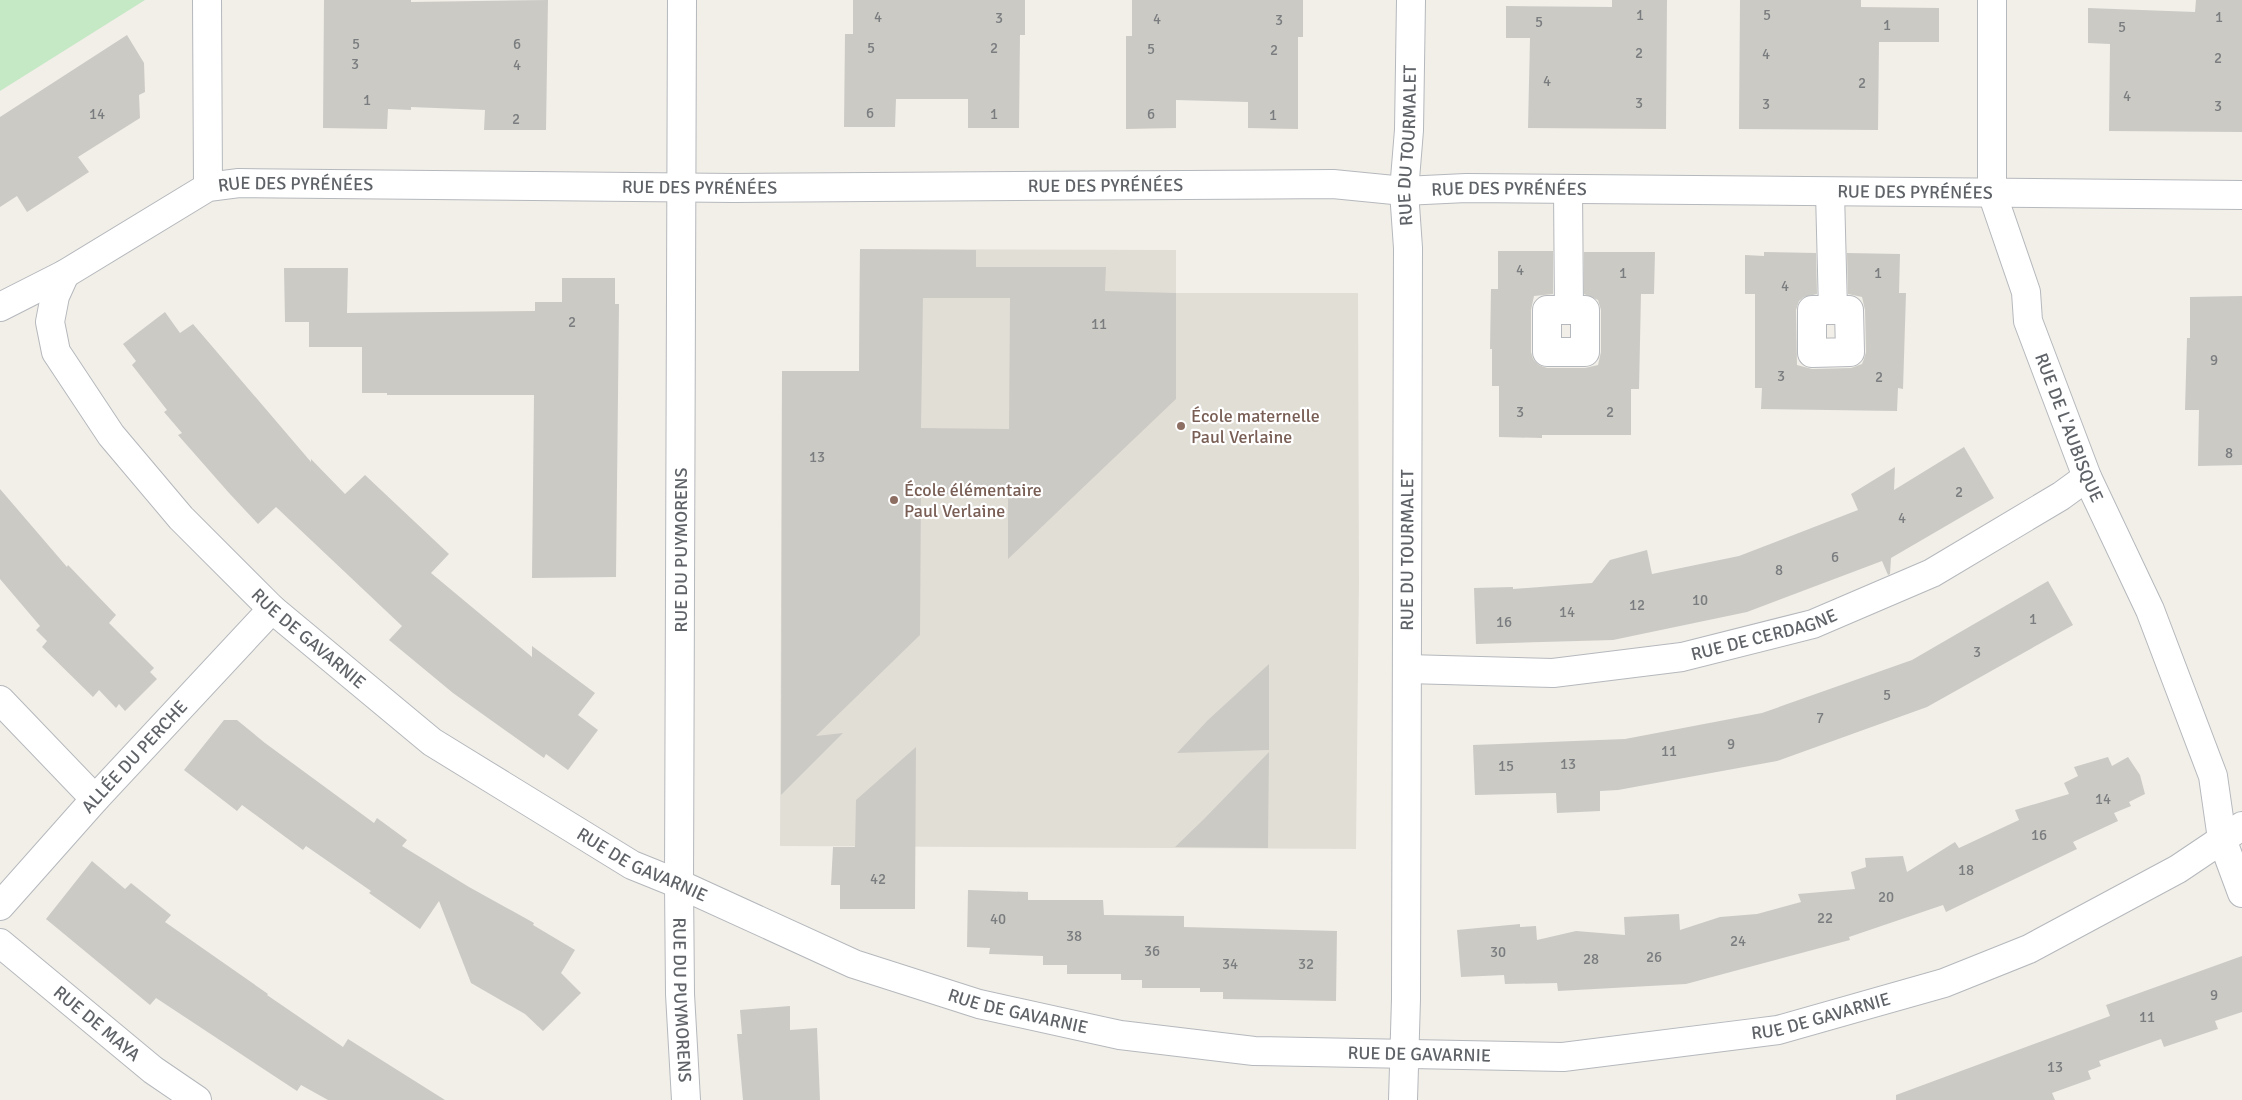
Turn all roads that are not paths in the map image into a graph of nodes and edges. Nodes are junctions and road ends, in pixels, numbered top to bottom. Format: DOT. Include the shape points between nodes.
graph roads {
  1 [pos="207,0"];
  2 [pos="682,0"];
  3 [pos="1411,0"];
  4 [pos="1992,0"];
  5 [pos="208,187"];
  6 [pos="682,187"];
  7 [pos="1568,189"];
  8 [pos="1404,190"];
  9 [pos="1830,192"];
  10 [pos="1992,193"];
  11 [pos="2242,195"];
  12 [pos="64,274"];
  13 [pos="0,308"];
  14 [pos="1569,310"];
  15 [pos="1833,310"];
  16 [pos="2087,477"];
  17 [pos="272,609"];
  18 [pos="1407,669"];
  19 [pos="0,700"];
  20 [pos="95,799"];
  21 [pos="2232,832"];
  22 [pos="679,884"];
  23 [pos="2242,893"];
  24 [pos="0,906"];
  25 [pos="0,943"];
  26 [pos="1404,1052"];
  27 [pos="197,1100"];
  28 [pos="686,1100"];
  29 [pos="1403,1100"];
  1 -- 5 [label="street"];
  2 -- 6 [label="street, RUE DU PUYMORENS"];
  3 -- 8 [label="street, RUE DU TOURMALET" via="1409,130"];
  4 -- 10 [label="street, RUE DE L'AUBISQUE"];
  5 -- 6 [label="street, RUE DES PYRÉNÉES" via="239,183"];
  5 -- 12 [label="street, RUE DES PYRÉNÉES"];
  6 -- 8 [label="street, RUE DES PYRÉNÉES" via="1333,184"];
  6 -- 22 [label="street, RUE DU PUYMORENS"];
  7 -- 8 [label="street, RUE DES PYRÉNÉES"];
  7 -- 9 [label="street, RUE DES PYRÉNÉES"];
  7 -- 14 [label="street"];
  8 -- 18 [label="street, RUE DU TOURMALET" via="1408,248"];
  9 -- 10 [label="street, RUE DES PYRÉNÉES"];
  9 -- 15 [label="street"];
  10 -- 11 [label="street, RUE DES PYRÉNÉES"];
  10 -- 16 [label="street, RUE DE L'AUBISQUE" via="2026,292 2028,321"];
  12 -- 13 [label="street, RUE DES PYRÉNÉES"];
  12 -- 17 [label="street, RUE DE GAVARNIE" via="50,322 56,352 118,442 182,518"];
  16 -- 18 [label="street, RUE DE CERDAGNE" via="1932,573 1813,624 1682,657 1552,673"];
  16 -- 21 [label="street, RUE DE L'AUBISQUE" via="2150,610"];
  17 -- 20 [label="street, ALLÉE DU PERCHE"];
  17 -- 22 [label="street, RUE DE GAVARNIE" via="432,742 632,865"];
  18 -- 26 [label="street, RUE DU TOURMALET"];
  19 -- 20 [label="street"];
  20 -- 24 [label="street, ALLÉE DU PERCHE"];
  21 -- 23 [label="street, RUE DE L'AUBISQUE"];
  21 -- 26 [label="street, RUE DE GAVARNIE" via="2178,869 2029,949 1944,984 1778,1030 1563,1057"];
  22 -- 26 [label="street, RUE DE GAVARNIE" via="854,964 979,1004 1120,1035 1254,1051"];
  22 -- 28 [label="street, RUE DU PUYMORENS" via="680,994"];
  25 -- 27 [label="street, RUE DE MAYA" via="153,1070"];
  26 -- 29 [label="street, RUE DU TOURMALET"];
}
